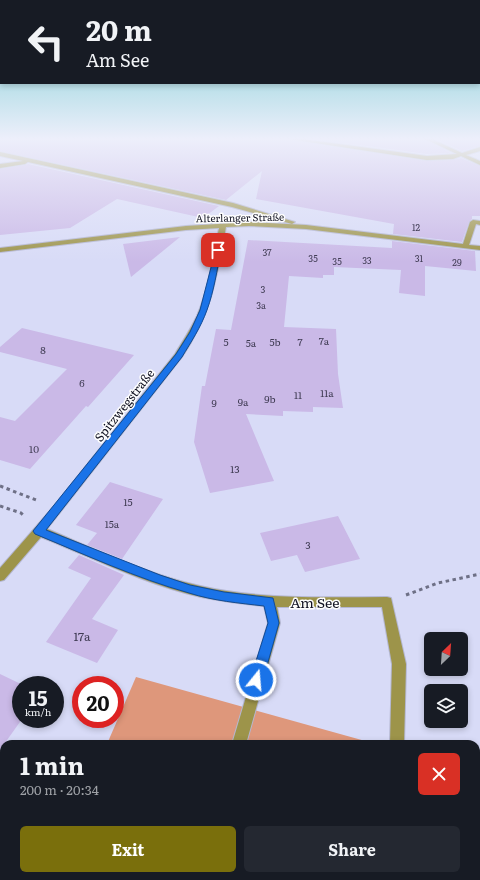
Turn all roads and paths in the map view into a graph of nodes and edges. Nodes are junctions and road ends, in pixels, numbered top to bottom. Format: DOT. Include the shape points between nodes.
graph roads {
  1 [pos="117,180"];
  2 [pos="480,223"];
  3 [pos="223,225"];
  4 [pos="306,227"];
  5 [pos="465,247"];
  6 [pos="480,248"];
  7 [pos="0,250"];
  8 [pos="0,486"];
  9 [pos="0,506"];
  10 [pos="58,509"];
  11 [pos="39,531"];
  12 [pos="480,574"];
  13 [pos="0,576"];
  14 [pos="269,601"];
  15 [pos="387,602"];
  16 [pos="240,740"];
  17 [pos="396,740"];
  1 -- 4 [label="street" via="233,205"];
  2 -- 5 [label="street" via="472,222"];
  3 -- 4 [label="street, Alterlanger Straße"];
  3 -- 7 [label="street, Alterlanger Straße"];
  3 -- 10 [label="street, Spitzwegstraße" via="209,293 193,332 179,355"];
  4 -- 5 [label="street, Alterlanger Straße"];
  5 -- 6 [label="street, Alterlanger Straße"];
  8 -- 10 [label="path"];
  9 -- 11 [label="path" via="21,513"];
  10 -- 11 [label="street, Spitzwegstraße"];
  11 -- 13 [label="street, Spitzwegstraße"];
  11 -- 14 [label="street, Am See" via="158,579 190,589"];
  12 -- 15 [label="path" via="438,583"];
  14 -- 15 [label="street, Am See"];
  14 -- 16 [label="street" via="274,623"];
  15 -- 17 [label="street" via="399,664"];
}
